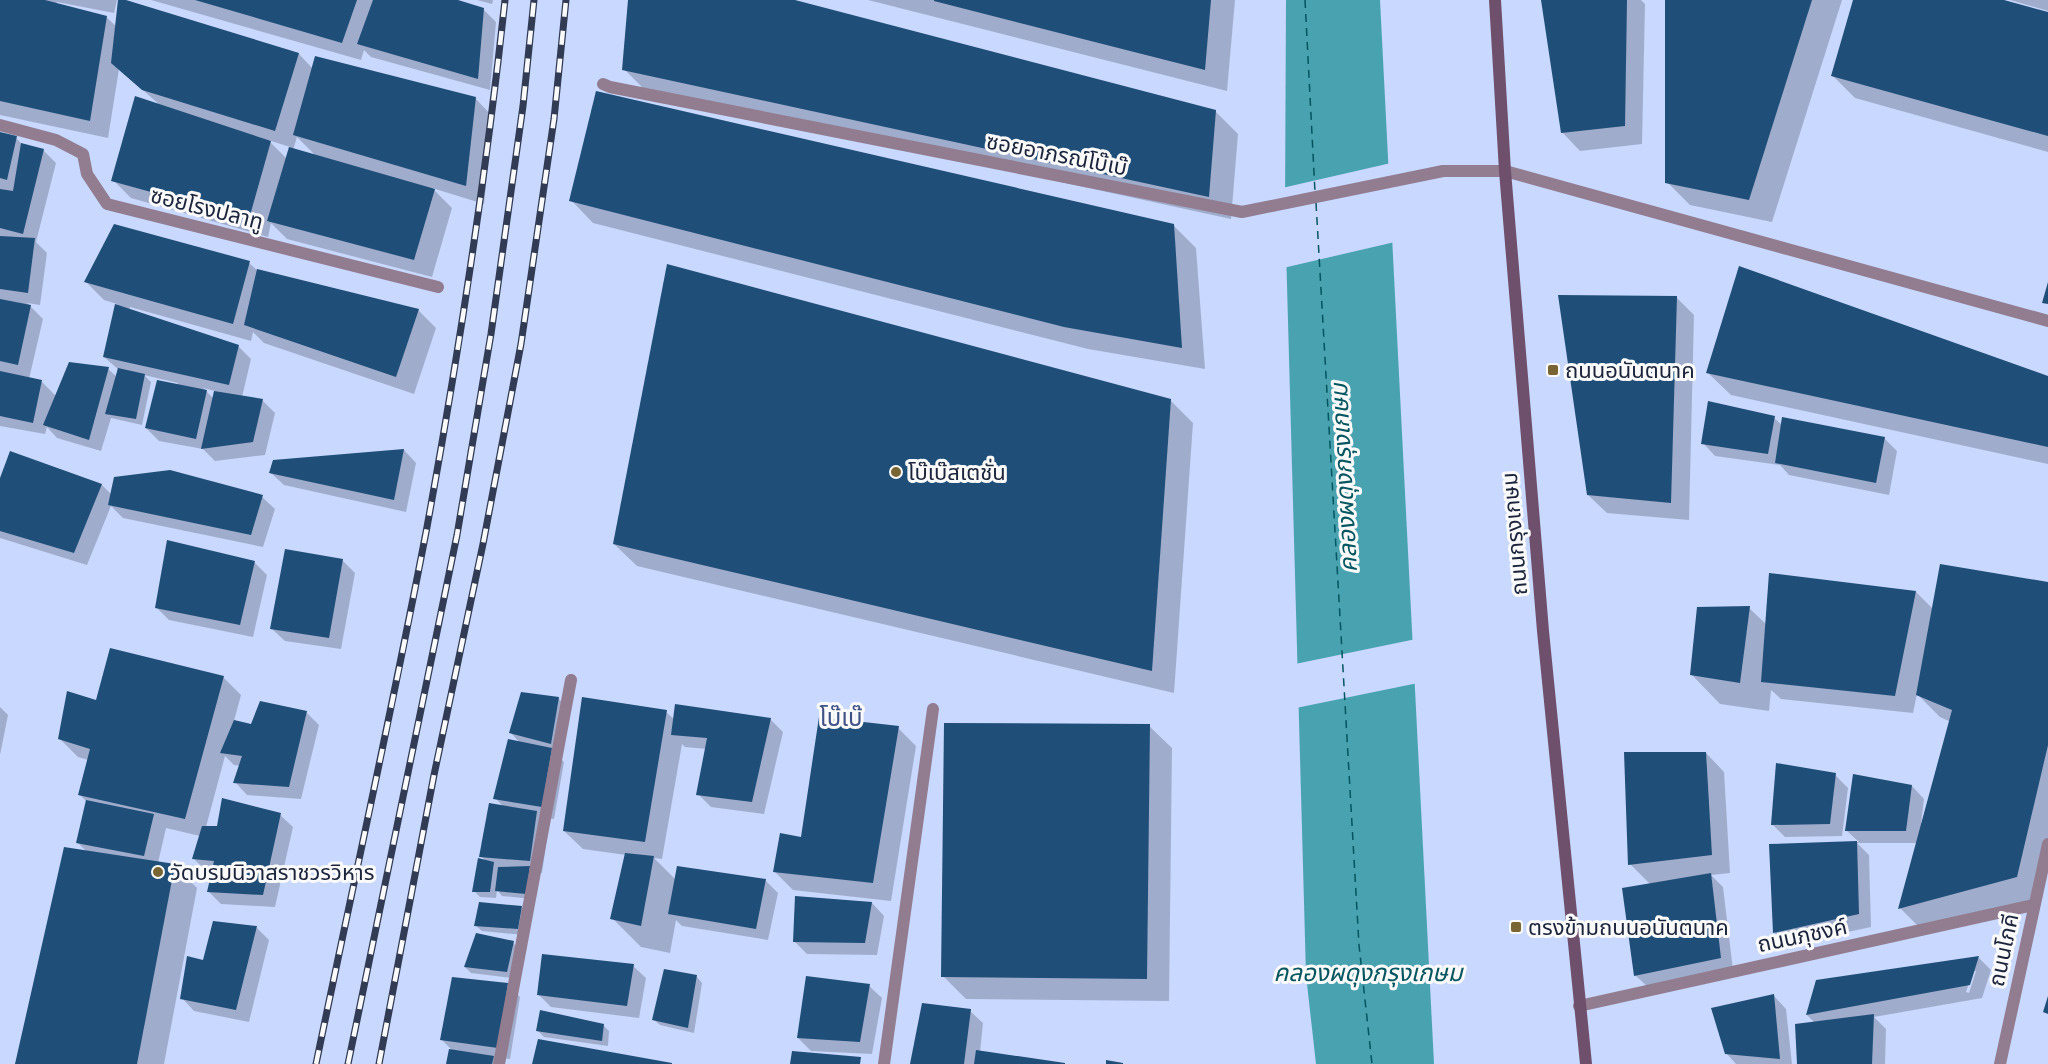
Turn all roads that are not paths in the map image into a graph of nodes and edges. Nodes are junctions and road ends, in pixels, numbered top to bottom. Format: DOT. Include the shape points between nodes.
graph roads {
  1 [pos="1495,0"];
  2 [pos="603,84"];
  3 [pos="0,125"];
  4 [pos="1505,171"];
  5 [pos="438,288"];
  6 [pos="2048,321"];
  7 [pos="571,680"];
  8 [pos="933,709"];
  9 [pos="2048,844"];
  10 [pos="2034,905"];
  11 [pos="1579,1006"];
  12 [pos="500,1064"];
  13 [pos="884,1064"];
  14 [pos="1586,1064"];
  15 [pos="2000,1064"];
  1 -- 4 [label="main road, ถนนกรุงเกษม"];
  2 -- 4 [label="street, ซอยอาภรณ์โบ๊เบ๊" via="1242,212 1443,171"];
  3 -- 5 [label="street, ซอยโรงปลาทู" via="56,140 83,154 87,174 107,204"];
  4 -- 6 [label="street"];
  4 -- 11 [label="main road, ถนนกรุงเกษม"];
  7 -- 12 [label="street"];
  8 -- 13 [label="street"];
  9 -- 10 [label="street, ถนนโภคี"];
  10 -- 11 [label="street, ถนนภุชงค์"];
  10 -- 15 [label="street, ถนนโภคี"];
  11 -- 14 [label="main road, ถนนกรุงเกษม"];
}
